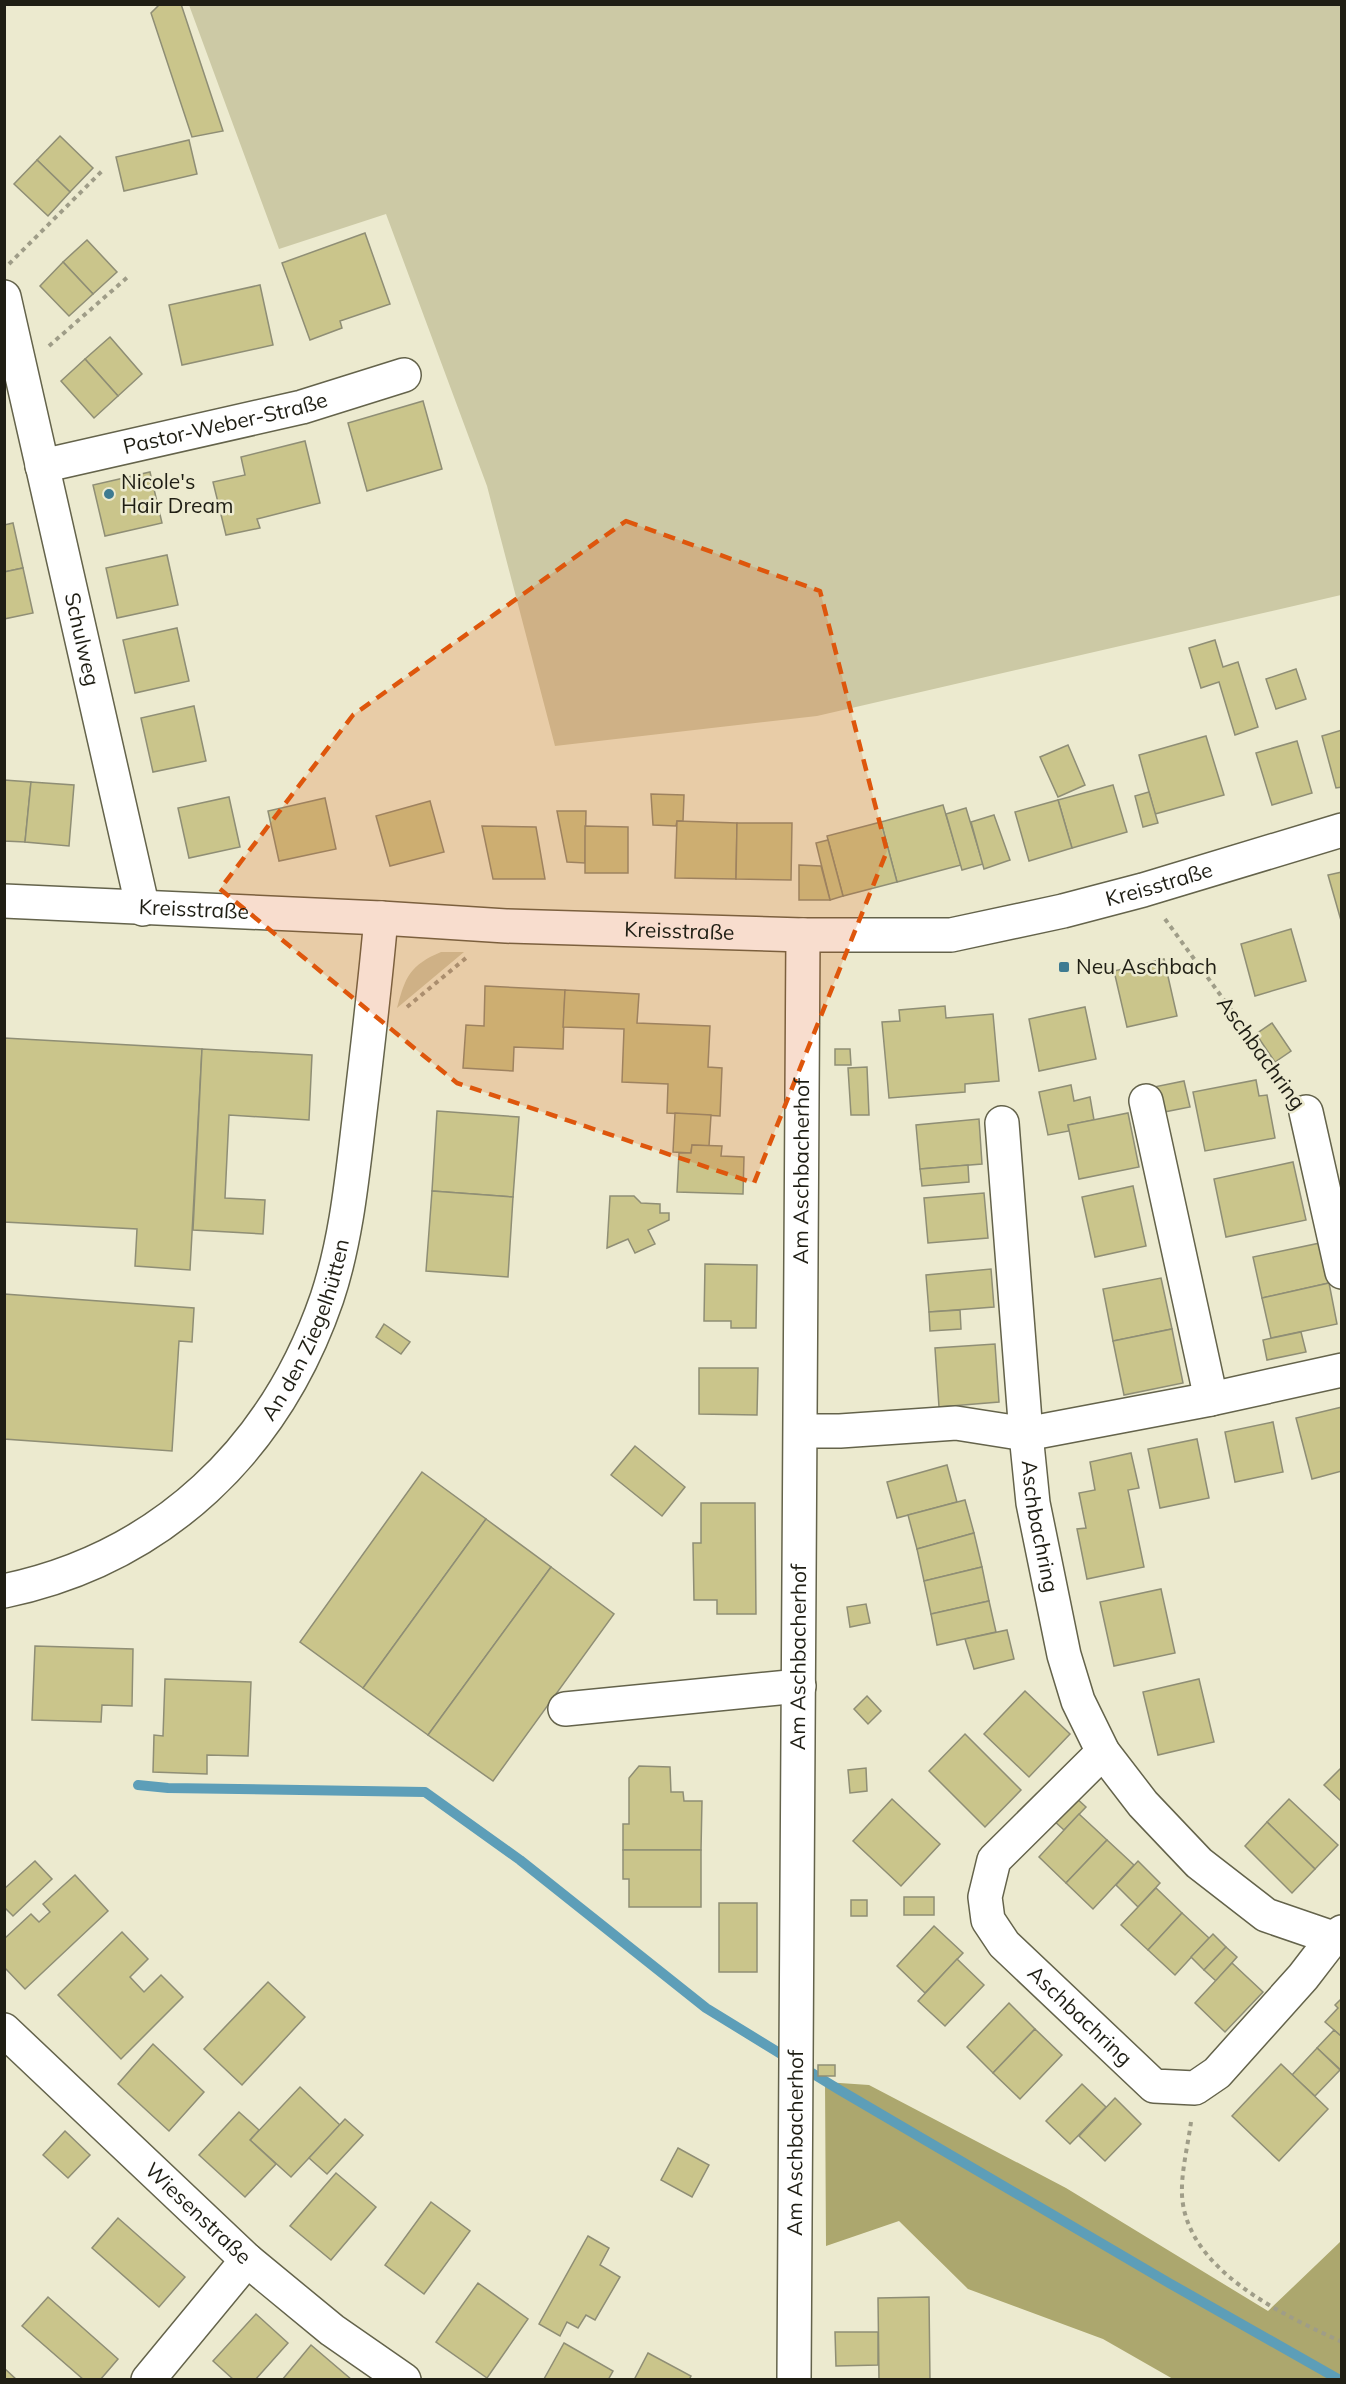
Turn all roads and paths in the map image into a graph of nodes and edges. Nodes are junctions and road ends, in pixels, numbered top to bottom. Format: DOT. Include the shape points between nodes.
graph roads {
  1 [pos="102,171"];
  2 [pos="4,268"];
  3 [pos="130,275"];
  4 [pos="4,297"];
  5 [pos="21,371"];
  6 [pos="404,375"];
  7 [pos="42,465"];
  8 [pos="1341,830"];
  9 [pos="1143,890"];
  10 [pos="4,901"];
  11 [pos="143,909"];
  12 [pos="381,918"];
  13 [pos="506,926"];
  14 [pos="803,935"];
  15 [pos="368,1038"];
  16 [pos="1146,1101"];
  17 [pos="1306,1112"];
  18 [pos="1002,1123"];
  19 [pos="1341,1272"];
  20 [pos="1341,1370"];
  21 [pos="1211,1400"];
  22 [pos="801,1431"];
  23 [pos="1026,1434"];
  24 [pos="4,1591"];
  25 [pos="799,1686"];
  26 [pos="566,1708"];
  27 [pos="1103,1752"];
  28 [pos="1337,1935"];
  29 [pos="4,2030"];
  30 [pos="1195,2088"];
  31 [pos="247,2260"];
  32 [pos="1341,2342"];
  33 [pos="148,2379"];
  34 [pos="404,2379"];
  35 [pos="794,2379"];
  1 -- 2 [label="path"];
  3 -- 5 [label="path"];
  4 -- 5 [label="street, Schulweg"];
  5 -- 7 [label="street, Schulweg"];
  6 -- 7 [label="street, Pastor-Weber-Straße" via="302,407"];
  7 -- 11 [label="street, Schulweg"];
  8 -- 9 [label="street, Kreisstraße"];
  9 -- 14 [label="street, Kreisstraße" via="951,935"];
  9 -- 17 [label="path, Aschbachring"];
  10 -- 11 [label="street, Kreisstraße"];
  11 -- 12 [label="street, Kreisstraße"];
  12 -- 13 [label="street, Kreisstraße"];
  12 -- 15 [label="street, An den Ziegelhütten"];
  13 -- 14 [label="street, Kreisstraße"];
  13 -- 15 [label="path"];
  14 -- 22 [label="street, Am Aschbacherhof"];
  15 -- 24 [label="street, An den Ziegelhütten" via="343,1233 327,1296 297,1366 271,1413 208,1487 180,1513 135,1543 70,1572"];
  16 -- 21 [label="street"];
  17 -- 19 [label="street, Aschbachring"];
  18 -- 23 [label="street, Aschbachring"];
  20 -- 21 [label="street, Aschbachring"];
  21 -- 23 [label="street, Aschbachring"];
  22 -- 23 [label="street, Aschbachring" via="956,1423"];
  22 -- 25 [label="street, Am Aschbacherhof"];
  23 -- 27 [label="street, Aschbachring" via="1033,1503 1064,1655 1078,1701"];
  25 -- 26 [label="street"];
  25 -- 35 [label="street, Am Aschbacherhof"];
  27 -- 28 [label="street, Aschbachring" via="1143,1804 1200,1863 1266,1915"];
  27 -- 30 [label="street, Aschbachring" via="994,1860 985,1897 988,1920 1004,1944 1154,2086"];
  28 -- 30 [label="street, Aschbachring" via="1217,2073"];
  29 -- 31 [label="street, Wiesenstraße"];
  30 -- 32 [label="path" via="1182,2193 1193,2232 1215,2263 1242,2288 1285,2316"];
  31 -- 33 [label="street"];
  31 -- 34 [label="street, Wiesenstraße" via="332,2330"];
}
